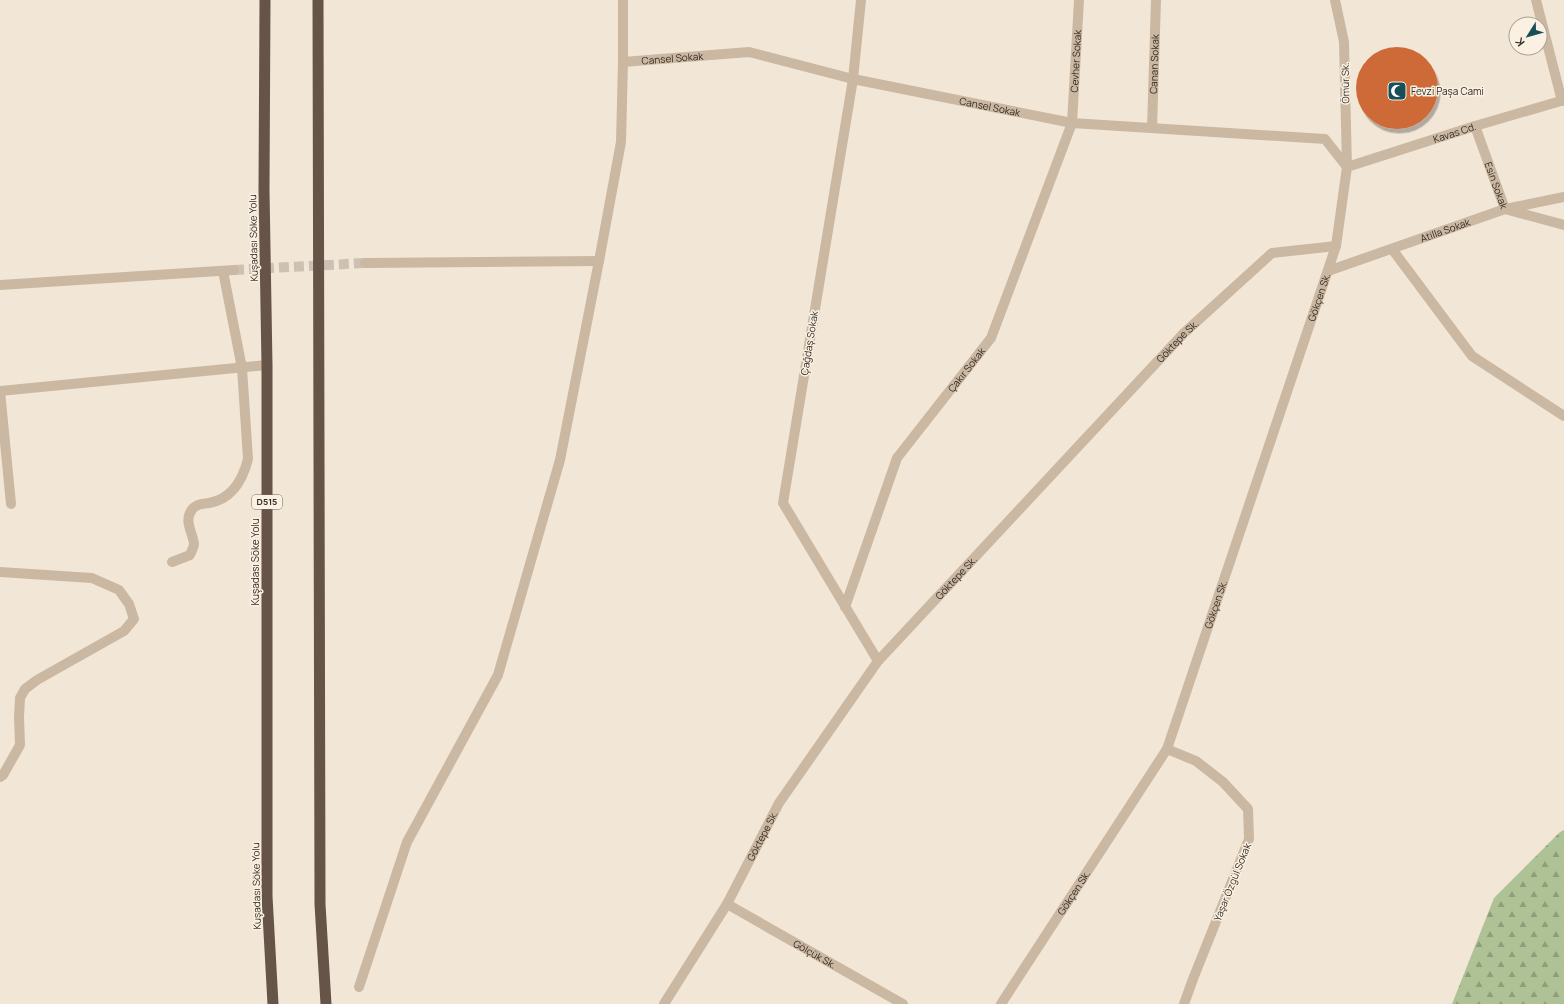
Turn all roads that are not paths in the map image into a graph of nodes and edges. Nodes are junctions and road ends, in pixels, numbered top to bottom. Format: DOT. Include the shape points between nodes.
graph roads {
  1 [pos="265,0"];
  2 [pos="318,0"];
  3 [pos="623,0"];
  4 [pos="861,0"];
  5 [pos="1079,0"];
  6 [pos="1156,0"];
  7 [pos="1335,0"];
  8 [pos="1536,0"];
  9 [pos="623,62"];
  10 [pos="853,79"];
  11 [pos="1563,101"];
  12 [pos="1072,123"];
  13 [pos="1475,126"];
  14 [pos="1152,128"];
  15 [pos="1347,167"];
  16 [pos="1564,197"];
  17 [pos="1505,209"];
  18 [pos="1564,225"];
  19 [pos="1336,246"];
  20 [pos="1392,249"];
  21 [pos="599,261"];
  22 [pos="365,263"];
  23 [pos="222,270"];
  24 [pos="234,270"];
  25 [pos="1328,271"];
  26 [pos="0,285"];
  27 [pos="268,365"];
  28 [pos="242,368"];
  29 [pos="0,391"];
  30 [pos="1564,416"];
  31 [pos="11,504"];
  32 [pos="172,562"];
  33 [pos="0,572"];
  34 [pos="845,607"];
  35 [pos="878,661"];
  36 [pos="1167,749"];
  37 [pos="0,777"];
  38 [pos="727,904"];
  39 [pos="359,987"];
  40 [pos="273,1004"];
  41 [pos="326,1004"];
  42 [pos="664,1004"];
  43 [pos="903,1004"];
  44 [pos="1001,1004"];
  45 [pos="1184,1004"];
  1 -- 27 [label="highway, Kuşadası Söke Yolu / D515" via="264,190"];
  2 -- 41 [label="highway" via="320,904"];
  3 -- 9 [label="street"];
  4 -- 10 [label="street, Çağdaş Sokak"];
  5 -- 12 [label="street, Cevher Sokak"];
  6 -- 14 [label="street, Canan Sokak"];
  7 -- 15 [label="street, Ömür Sk." via="1344,42"];
  8 -- 11 [label="street"];
  9 -- 10 [label="street, Cansel Sokak" via="749,52"];
  9 -- 21 [label="street" via="621,142"];
  10 -- 12 [label="street, Cansel Sokak"];
  10 -- 34 [label="street, Çağdaş Sokak" via="782,503"];
  11 -- 13 [label="street, Kavas Cd."];
  12 -- 14 [label="street, Cansel Sokak"];
  12 -- 34 [label="street, Çakır Sokak" via="991,338 897,458"];
  13 -- 15 [label="street, Kavas Cd."];
  13 -- 17 [label="street, Esin Sokak"];
  14 -- 15 [label="street, Cansel Sokak" via="1325,139"];
  15 -- 19 [label="street, Gökçen Sk."];
  16 -- 17 [label="street, Atilla Sokak"];
  17 -- 18 [label="street, Esin Sokak"];
  17 -- 20 [label="street, Atilla Sokak"];
  19 -- 25 [label="street, Gökçen Sk."];
  19 -- 35 [label="street, Göktepe Sk." via="1272,253 1266,258 1184,333"];
  20 -- 25 [label="street, Atilla Sokak"];
  20 -- 30 [label="street" via="1472,356"];
  21 -- 22 [label="street"];
  21 -- 39 [label="street" via="560,460 498,675 407,842"];
  23 -- 24 [label="street"];
  23 -- 26 [label="street"];
  23 -- 28 [label="street"];
  25 -- 36 [label="street, Gökçen Sk."];
  27 -- 28 [label="street"];
  27 -- 40 [label="highway, Kuşadası Söke Yolu / D515" via="267,896"];
  28 -- 29 [label="street"];
  28 -- 32 [label="street" via="248,459 245,471 226,496 192,508 188,519 194,545 190,555"];
  29 -- 31 [label="street"];
  33 -- 37 [label="street" via="92,578 119,590 129,604 134,619 124,631 25,689 20,698 20,745"];
  34 -- 35 [label="street, Çağdaş Sokak"];
  35 -- 38 [label="street, Göktepe Sk." via="779,803"];
  36 -- 44 [label="street, Gökçen Sk."];
  36 -- 45 [label="street, Yaşar Özgül Sokak" via="1196,761 1223,782 1248,809 1249,839"];
  38 -- 42 [label="street, Göktepe Sk."];
  38 -- 43 [label="street, Gölçük Sk."];
}
